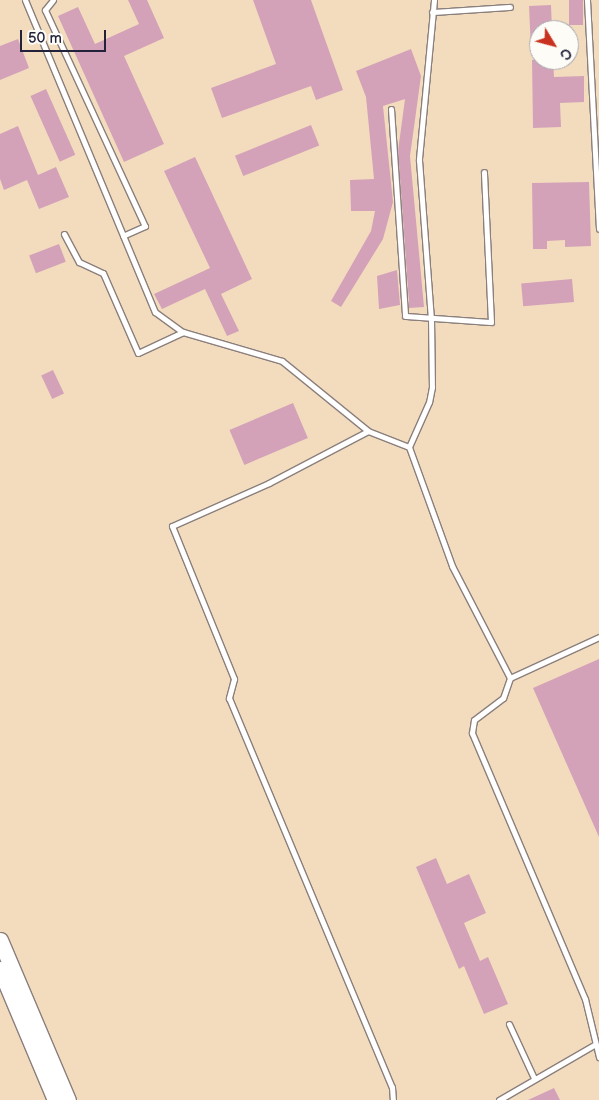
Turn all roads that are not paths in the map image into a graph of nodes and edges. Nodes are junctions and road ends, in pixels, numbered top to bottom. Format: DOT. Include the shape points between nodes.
graph roads {
  1 [pos="25,0"];
  2 [pos="53,0"];
  3 [pos="434,0"];
  4 [pos="587,0"];
  5 [pos="510,7"];
  6 [pos="432,12"];
  7 [pos="391,109"];
  8 [pos="484,172"];
  9 [pos="599,229"];
  10 [pos="64,234"];
  11 [pos="123,236"];
  12 [pos="431,318"];
  13 [pos="182,332"];
  14 [pos="368,430"];
  15 [pos="409,447"];
  16 [pos="599,637"];
  17 [pos="510,678"];
  18 [pos="0,940"];
  19 [pos="0,969"];
  20 [pos="509,1024"];
  21 [pos="594,1045"];
  22 [pos="599,1057"];
  23 [pos="534,1078"];
  24 [pos="55,1100"];
  25 [pos="68,1100"];
  26 [pos="393,1100"];
  27 [pos="499,1100"];
  1 -- 11 [label="lane"];
  2 -- 11 [label="lane" via="45,10 145,226"];
  3 -- 6 [label="lane"];
  4 -- 9 [label="lane"];
  5 -- 6 [label="lane"];
  6 -- 12 [label="lane" via="419,160"];
  7 -- 12 [label="lane" via="405,316"];
  8 -- 12 [label="lane" via="491,322"];
  10 -- 13 [label="lane" via="79,262 103,273 138,353"];
  11 -- 13 [label="lane" via="155,312"];
  12 -- 15 [label="lane" via="432,387 429,402"];
  13 -- 14 [label="lane" via="282,361"];
  14 -- 15 [label="lane"];
  14 -- 26 [label="lane" via="270,482 172,526 234,679 229,698 392,1087"];
  15 -- 17 [label="lane" via="452,566"];
  16 -- 17 [label="lane"];
  17 -- 21 [label="lane" via="503,698 474,720 472,733 585,999"];
  18 -- 25 [label="main road"];
  19 -- 24 [label="main road"];
  20 -- 23 [label="lane"];
  21 -- 22 [label="lane"];
  21 -- 23 [label="lane"];
  23 -- 27 [label="lane"];
}
